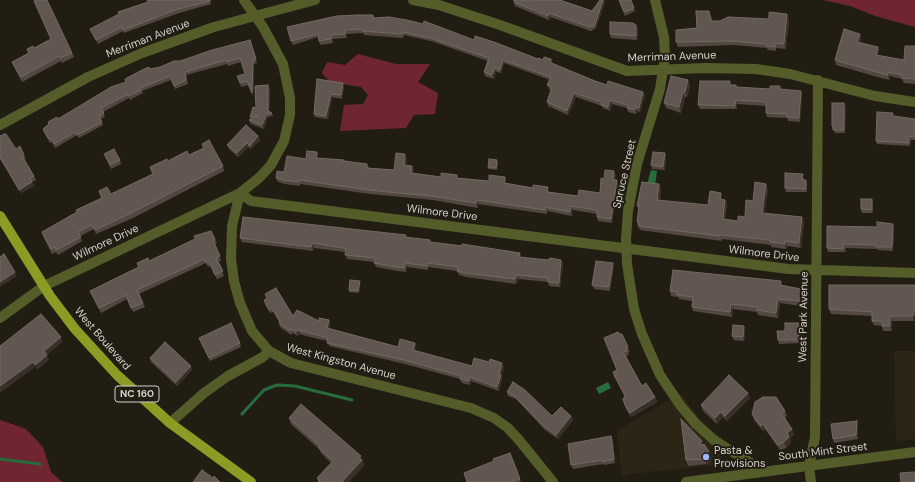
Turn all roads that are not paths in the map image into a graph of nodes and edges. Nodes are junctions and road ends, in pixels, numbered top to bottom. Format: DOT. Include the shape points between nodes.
graph roads {
  1 [pos="244,0"];
  2 [pos="315,0"];
  3 [pos="413,0"];
  4 [pos="655,0"];
  5 [pos="255,15"];
  6 [pos="664,70"];
  7 [pos="818,80"];
  8 [pos="915,102"];
  9 [pos="0,125"];
  10 [pos="240,193"];
  11 [pos="0,216"];
  12 [pos="626,249"];
  13 [pos="817,272"];
  14 [pos="915,273"];
  15 [pos="44,286"];
  16 [pos="0,318"];
  17 [pos="269,351"];
  18 [pos="170,423"];
  19 [pos="915,452"];
  20 [pos="809,466"];
  21 [pos="764,471"];
  22 [pos="251,482"];
  23 [pos="553,482"];
  24 [pos="686,482"];
  25 [pos="811,482"];
  1 -- 5 [label="street"];
  2 -- 5 [label="street, Merriman Avenue"];
  3 -- 6 [label="street, Merriman Avenue" via="439,5 500,25 615,68 635,72"];
  4 -- 6 [label="street, Spruce Street" via="664,37"];
  5 -- 9 [label="street, Merriman Avenue" via="142,52 88,77"];
  5 -- 10 [label="street" via="283,64 288,80 290,115 284,141 271,165"];
  6 -- 7 [label="street, Merriman Avenue" via="722,67 756,69"];
  6 -- 12 [label="street, Spruce Street" via="630,195"];
  7 -- 8 [label="street, Merriman Avenue" via="875,96"];
  7 -- 13 [label="street, West Park Avenue"];
  10 -- 12 [label="street, Wilmore Drive" via="251,201"];
  10 -- 15 [label="street, Wilmore Drive"];
  10 -- 17 [label="street, West Kingston Avenue" via="232,226 231,258 234,282 246,319 260,343"];
  11 -- 15 [label="main road, West Boulevard / NC 160"];
  12 -- 13 [label="street, Wilmore Drive"];
  12 -- 21 [label="street, Spruce Street" via="631,296 642,334 672,395 696,424 715,441"];
  13 -- 14 [label="street, Wilmore Drive"];
  13 -- 20 [label="street, West Park Avenue" via="815,437"];
  15 -- 16 [label="street, Wilmore Drive"];
  15 -- 18 [label="main road, West Boulevard / NC 160" via="88,344 117,375"];
  17 -- 18 [label="street" via="204,393"];
  17 -- 23 [label="street, West Kingston Avenue" via="283,360 296,364 479,411 508,428"];
  18 -- 22 [label="main road, West Boulevard / NC 160"];
  19 -- 20 [label="street, South Mint Street"];
  20 -- 21 [label="street, South Mint Street"];
  20 -- 25 [label="street, West Park Avenue"];
  21 -- 24 [label="street, South Mint Street"];
}
